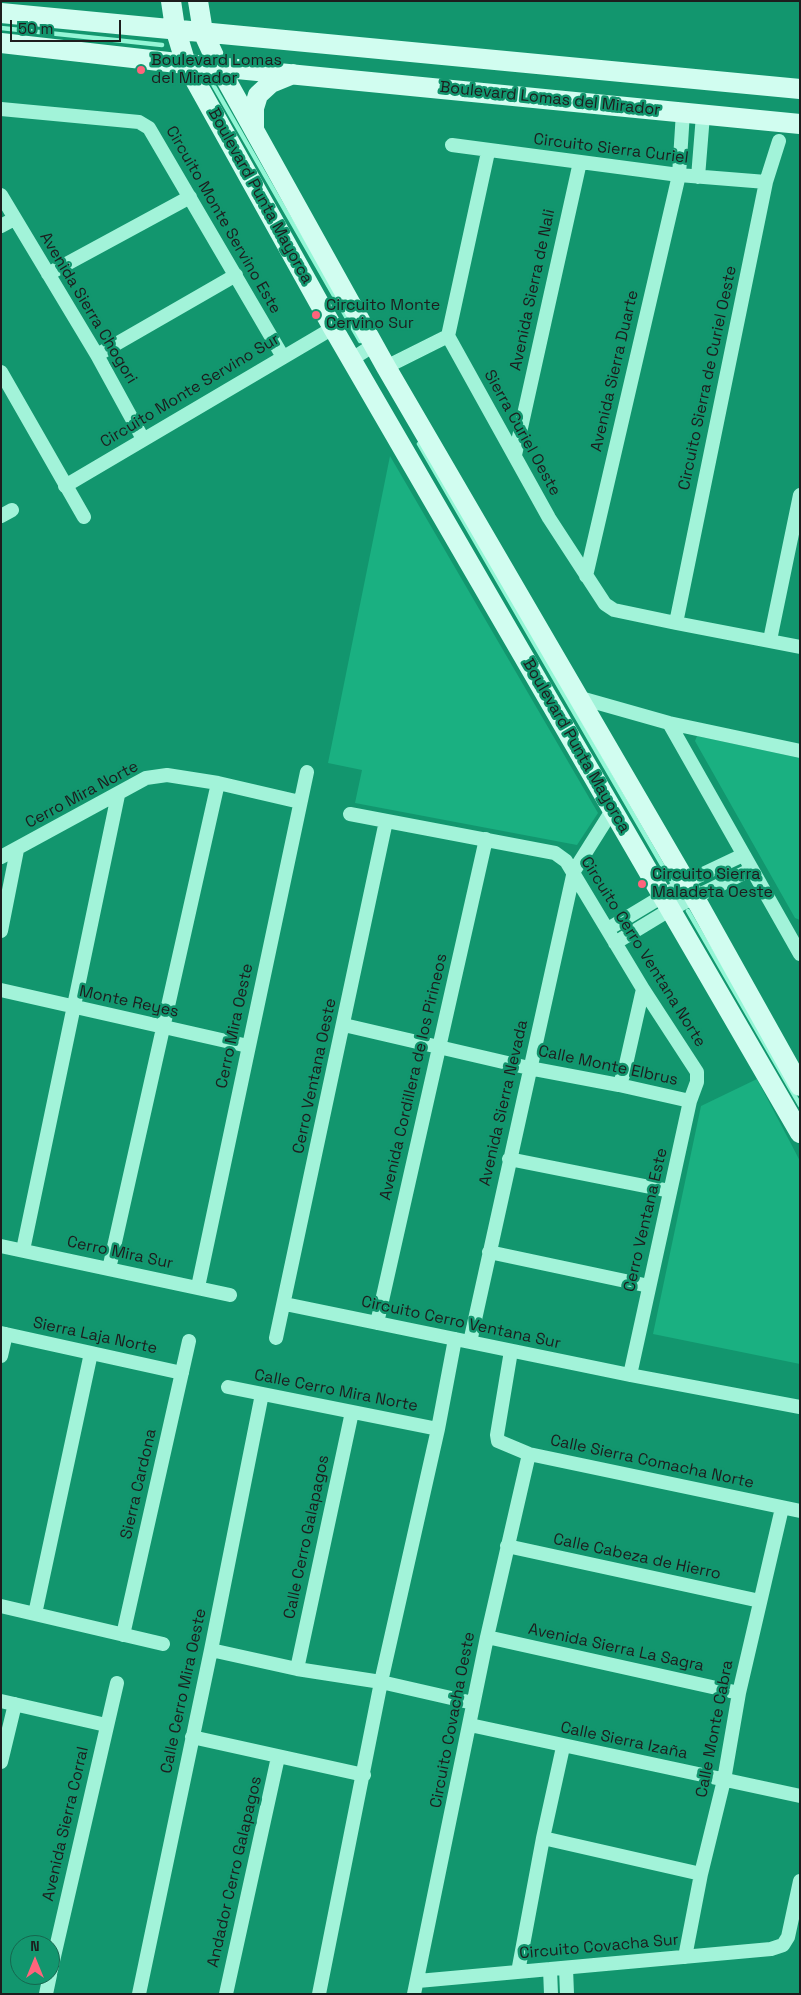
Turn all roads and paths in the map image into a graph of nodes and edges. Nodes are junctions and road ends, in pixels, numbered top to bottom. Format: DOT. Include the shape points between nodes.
graph roads {
  1 [pos="171,1"];
  2 [pos="198,1"];
  3 [pos="1,13"];
  4 [pos="175,28"];
  5 [pos="203,32"];
  6 [pos="1,43"];
  7 [pos="186,64"];
  8 [pos="219,67"];
  9 [pos="293,74"];
  10 [pos="664,77"];
  11 [pos="800,89"];
  12 [pos="1,109"];
  13 [pos="662,110"];
  14 [pos="683,112"];
  15 [pos="704,115"];
  16 [pos="800,124"];
  17 [pos="254,128"];
  18 [pos="779,141"];
  19 [pos="452,145"];
  20 [pos="488,152"];
  21 [pos="580,162"];
  22 [pos="678,175"];
  23 [pos="698,177"];
  24 [pos="766,182"];
  25 [pos="1,195"];
  26 [pos="190,197"];
  27 [pos="14,219"];
  28 [pos="1,226"];
  29 [pos="48,274"];
  30 [pos="236,275"];
  31 [pos="333,328"];
  32 [pos="448,336"];
  33 [pos="374,345"];
  34 [pos="97,355"];
  35 [pos="283,356"];
  36 [pos="352,359"];
  37 [pos="386,367"];
  38 [pos="1,372"];
  39 [pos="143,439"];
  40 [pos="515,455"];
  41 [pos="66,486"];
  42 [pos="800,495"];
  43 [pos="84,517"];
  44 [pos="586,576"];
  45 [pos="676,623"];
  46 [pos="770,640"];
  47 [pos="800,646"];
  48 [pos="577,697"];
  49 [pos="669,722"];
  50 [pos="800,751"];
  51 [pos="307,772"];
  52 [pos="218,783"];
  53 [pos="118,794"];
  54 [pos="300,802"];
  55 [pos="613,809"];
  56 [pos="350,814"];
  57 [pos="386,821"];
  58 [pos="486,839"];
  59 [pos="17,850"];
  60 [pos="743,855"];
  61 [pos="1,857"];
  62 [pos="752,870"];
  63 [pos="574,871"];
  64 [pos="690,890"];
  65 [pos="667,902"];
  66 [pos="608,929"];
  67 [pos="1,931"];
  68 [pos="615,943"];
  69 [pos="800,954"];
  70 [pos="643,989"];
  71 [pos="2,991"];
  72 [pos="75,1008"];
  73 [pos="344,1025"];
  74 [pos="164,1027"];
  75 [pos="248,1046"];
  76 [pos="439,1047"];
  77 [pos="529,1068"];
  78 [pos="697,1072"];
  79 [pos="619,1085"];
  80 [pos="800,1086"];
  81 [pos="690,1101"];
  82 [pos="800,1133"];
  83 [pos="509,1159"];
  84 [pos="670,1191"];
  85 [pos="1,1246"];
  86 [pos="23,1250"];
  87 [pos="489,1252"];
  88 [pos="109,1269"];
  89 [pos="649,1286"];
  90 [pos="198,1287"];
  91 [pos="230,1295"];
  92 [pos="284,1304"];
  93 [pos="376,1323"];
  94 [pos="4,1333"];
  95 [pos="276,1338"];
  96 [pos="455,1339"];
  97 [pos="189,1341"];
  98 [pos="470,1342"];
  99 [pos="511,1351"];
  100 [pos="91,1353"];
  101 [pos="1,1356"];
  102 [pos="182,1373"];
  103 [pos="630,1375"];
  104 [pos="228,1387"];
  105 [pos="262,1394"];
  106 [pos="800,1407"];
  107 [pos="352,1412"];
  108 [pos="438,1429"];
  109 [pos="529,1454"];
  110 [pos="782,1508"];
  111 [pos="800,1511"];
  112 [pos="507,1546"];
  113 [pos="760,1602"];
  114 [pos="1,1606"];
  115 [pos="35,1614"];
  116 [pos="124,1635"];
  117 [pos="486,1637"];
  118 [pos="163,1644"];
  119 [pos="211,1650"];
  120 [pos="297,1669"];
  121 [pos="381,1682"];
  122 [pos="117,1683"];
  123 [pos="739,1693"];
  124 [pos="8,1703"];
  125 [pos="473,1703"];
  126 [pos="106,1725"];
  127 [pos="470,1725"];
  128 [pos="192,1738"];
  129 [pos="563,1747"];
  130 [pos="278,1757"];
  131 [pos="1,1762"];
  132 [pos="364,1775"];
  133 [pos="724,1780"];
  134 [pos="800,1796"];
  135 [pos="543,1838"];
  136 [pos="701,1874"];
  137 [pos="800,1881"];
  138 [pos="59,1935"];
  139 [pos="685,1957"];
  140 [pos="566,1968"];
  141 [pos="550,1969"];
  142 [pos="518,1972"];
  143 [pos="416,1987"];
  144 [pos="139,1994"];
  145 [pos="226,1994"];
  146 [pos="320,1994"];
  147 [pos="550,1994"];
  148 [pos="567,1994"];
  1 -- 4 [label="street, Boulevard Punta Mayorca"];
  2 -- 5 [label="street, Boulevard Punta Mayorca"];
  3 -- 4 [label="street, Boulevard Lomas del Mirador"];
  4 -- 5 [label="street, Boulevard Lomas del Mirador"];
  4 -- 7 [label="street, Boulevard Punta Mayorca"];
  5 -- 8 [label="street, Boulevard Punta Mayorca"];
  5 -- 10 [label="street, Boulevard Lomas del Mirador"];
  6 -- 7 [label="street, Boulevard Lomas del Mirador"];
  7 -- 8 [label="street, Boulevard Lomas del Mirador"];
  7 -- 31 [label="street, Boulevard Punta Mayorca"];
  8 -- 9 [label="street, Boulevard Lomas del Mirador"];
  8 -- 17 [label="street, Boulevard Punta Mayorca"];
  9 -- 13 [label="street, Boulevard Lomas del Mirador"];
  9 -- 17 [label="street" via="272,83 258,95"];
  10 -- 11 [label="street, Boulevard Lomas del Mirador"];
  10 -- 13 [label="street"];
  12 -- 26 [label="street, Circuito Monte Servino Este" via="139,122 149,128"];
  13 -- 14 [label="street, Boulevard Lomas del Mirador"];
  14 -- 15 [label="street, Boulevard Lomas del Mirador"];
  14 -- 22 [label="street, Avenida Sierra Duarte"];
  15 -- 16 [label="street, Boulevard Lomas del Mirador"];
  15 -- 23 [label="street"];
  17 -- 33 [label="street, Boulevard Punta Mayorca"];
  18 -- 24 [label="street, Circuito Sierra de Curiel Oeste"];
  19 -- 20 [label="street, Circuito Sierra Curiel"];
  20 -- 21 [label="street, Circuito Sierra Curiel"];
  20 -- 32 [label="street"];
  21 -- 22 [label="street, Circuito Sierra Curiel"];
  21 -- 40 [label="street, Avenida Sierra de Nali"];
  22 -- 23 [label="street, Circuito Sierra Curiel"];
  22 -- 44 [label="street, Avenida Sierra Duarte"];
  23 -- 24 [label="street, Circuito Sierra Curiel"];
  24 -- 45 [label="street, Circuito Sierra de Curiel Oeste"];
  25 -- 27 [label="street, Avenida Sierra Chogori"];
  26 -- 29 [label="street"];
  26 -- 30 [label="street, Circuito Monte Servino Este"];
  27 -- 28 [label="street"];
  27 -- 29 [label="street, Avenida Sierra Chogori"];
  29 -- 34 [label="street, Avenida Sierra Chogori"];
  30 -- 34 [label="street"];
  30 -- 35 [label="street, Circuito Monte Servino Este"];
  31 -- 35 [label="street, Circuito Monte Servino Sur"];
  31 -- 36 [label="street, Boulevard Punta Mayorca"];
  32 -- 37 [label="street"];
  32 -- 40 [label="street, Sierra Curiel Oeste"];
  33 -- 36 [label="street"];
  33 -- 37 [label="street, Boulevard Punta Mayorca"];
  34 -- 39 [label="street, Avenida Sierra Chogori"];
  35 -- 39 [label="street, Circuito Monte Servino Sur"];
  36 -- 55 [label="street, Boulevard Punta Mayorca"];
  37 -- 48 [label="street, Boulevard Punta Mayorca"];
  38 -- 41 [label="street"];
  39 -- 41 [label="street, Circuito Monte Servino Sur"];
  40 -- 44 [label="street, Sierra Curiel Oeste" via="549,518"];
  41 -- 43 [label="street"];
  42 -- 46 [label="street"];
  44 -- 45 [label="street, Sierra Curiel Oeste" via="605,604 614,610"];
  45 -- 46 [label="street"];
  46 -- 47 [label="street"];
  48 -- 49 [label="street"];
  48 -- 64 [label="street, Boulevard Punta Mayorca"];
  49 -- 50 [label="street"];
  49 -- 60 [label="street"];
  51 -- 54 [label="street, Cerro Mira Oeste"];
  52 -- 53 [label="street, Cerro Mira Norte" via="160,776 146,778"];
  52 -- 54 [label="street, Cerro Mira Norte"];
  52 -- 74 [label="street"];
  53 -- 59 [label="street, Cerro Mira Norte"];
  53 -- 72 [label="street"];
  54 -- 75 [label="street, Cerro Mira Oeste"];
  55 -- 63 [label="street, Avenida Sierra Nevada"];
  55 -- 65 [label="street, Boulevard Punta Mayorca"];
  56 -- 57 [label="street, Circuito Cerro Ventana Norte"];
  57 -- 58 [label="street, Circuito Cerro Ventana Norte"];
  57 -- 73 [label="street, Cerro Ventana Oeste"];
  58 -- 63 [label="street, Circuito Cerro Ventana Norte" via="555,853"];
  58 -- 76 [label="street, Avenida Cordillera de los Pirineos"];
  59 -- 61 [label="street, Cerro Mira Norte"];
  59 -- 67 [label="street"];
  60 -- 62 [label="street"];
  60 -- 64 [label="street"];
  62 -- 64 [label="street"];
  62 -- 69 [label="street"];
  63 -- 66 [label="street, Circuito Cerro Ventana Norte"];
  63 -- 77 [label="street, Avenida Sierra Nevada"];
  64 -- 65 [label="street"];
  64 -- 80 [label="street, Boulevard Punta Mayorca"];
  65 -- 66 [label="street"];
  65 -- 68 [label="street"];
  65 -- 82 [label="street, Boulevard Punta Mayorca"];
  66 -- 68 [label="street, Circuito Cerro Ventana Norte"];
  68 -- 70 [label="street, Circuito Cerro Ventana Norte"];
  70 -- 78 [label="street, Circuito Cerro Ventana Norte"];
  70 -- 79 [label="street"];
  71 -- 72 [label="street, Monte Reyes"];
  72 -- 74 [label="street, Monte Reyes"];
  72 -- 86 [label="street"];
  73 -- 76 [label="street, Calle Monte Elbrus"];
  73 -- 92 [label="street, Cerro Ventana Oeste"];
  74 -- 75 [label="street, Monte Reyes"];
  74 -- 88 [label="street"];
  75 -- 90 [label="street, Cerro Mira Oeste"];
  76 -- 77 [label="street, Calle Monte Elbrus"];
  76 -- 93 [label="street, Avenida Cordillera de los Pirineos"];
  77 -- 79 [label="street, Calle Monte Elbrus"];
  77 -- 83 [label="street, Avenida Sierra Nevada"];
  78 -- 81 [label="street, Cerro Ventana Este"];
  79 -- 81 [label="street, Calle Monte Elbrus"];
  81 -- 84 [label="street, Cerro Ventana Este"];
  83 -- 84 [label="street"];
  83 -- 87 [label="street, Avenida Sierra Nevada"];
  84 -- 89 [label="street, Cerro Ventana Este"];
  85 -- 86 [label="street, Cerro Mira Sur"];
  86 -- 88 [label="street, Cerro Mira Sur"];
  87 -- 89 [label="street"];
  87 -- 98 [label="street, Avenida Sierra Nevada"];
  88 -- 90 [label="street, Cerro Mira Sur"];
  89 -- 103 [label="street, Cerro Ventana Este"];
  90 -- 91 [label="street, Cerro Mira Sur"];
  92 -- 93 [label="street, Circuito Cerro Ventana Sur"];
  92 -- 95 [label="street, Cerro Ventana Oeste"];
  93 -- 96 [label="street, Circuito Cerro Ventana Sur"];
  94 -- 100 [label="street, Sierra Laja Norte"];
  94 -- 101 [label="street"];
  96 -- 98 [label="street, Circuito Cerro Ventana Sur"];
  96 -- 108 [label="street"];
  97 -- 102 [label="street, Sierra Cardona"];
  98 -- 99 [label="street, Circuito Cerro Ventana Sur"];
  99 -- 103 [label="street, Circuito Cerro Ventana Sur"];
  99 -- 109 [label="street, Calle Sierra Comacha Norte" via="496,1434 498,1441"];
  100 -- 102 [label="street, Sierra Laja Norte"];
  100 -- 115 [label="street"];
  102 -- 116 [label="street, Sierra Cardona"];
  103 -- 106 [label="street, Circuito Cerro Ventana Sur"];
  104 -- 105 [label="street, Calle Cerro Mira Norte"];
  105 -- 107 [label="street, Calle Cerro Mira Norte"];
  105 -- 119 [label="street, Calle Cerro Mira Oeste"];
  107 -- 108 [label="street, Calle Cerro Mira Norte"];
  107 -- 120 [label="street, Calle Cerro Galapagos"];
  108 -- 121 [label="street"];
  109 -- 110 [label="street, Calle Sierra Comacha Norte"];
  109 -- 112 [label="street, Circuito Covacha Oeste"];
  110 -- 111 [label="street, Calle Sierra Comacha Norte"];
  110 -- 113 [label="street, Calle Monte Cabra"];
  112 -- 113 [label="street, Calle Cabeza de Hierro"];
  112 -- 117 [label="street, Circuito Covacha Oeste"];
  113 -- 123 [label="street, Calle Monte Cabra"];
  114 -- 115 [label="street"];
  115 -- 116 [label="street"];
  116 -- 118 [label="street"];
  117 -- 123 [label="street, Avenida Sierra La Sagra"];
  117 -- 125 [label="street, Circuito Covacha Oeste"];
  119 -- 120 [label="street"];
  119 -- 128 [label="street, Calle Cerro Mira Oeste"];
  120 -- 121 [label="street"];
  121 -- 125 [label="street"];
  121 -- 132 [label="street"];
  122 -- 126 [label="street, Avenida Sierra Corral"];
  123 -- 133 [label="street, Calle Monte Cabra"];
  124 -- 126 [label="street"];
  124 -- 131 [label="street"];
  125 -- 127 [label="street, Circuito Covacha Oeste"];
  126 -- 138 [label="street, Avenida Sierra Corral"];
  127 -- 129 [label="street, Calle Sierra Izaña"];
  127 -- 143 [label="street, Circuito Covacha Oeste"];
  128 -- 130 [label="street"];
  128 -- 144 [label="street, Calle Cerro Mira Oeste"];
  129 -- 133 [label="street, Calle Sierra Izaña"];
  129 -- 135 [label="street"];
  130 -- 132 [label="street"];
  130 -- 145 [label="street, Andador Cerro Galapagos"];
  132 -- 146 [label="street"];
  133 -- 134 [label="street, Calle Sierra Izaña"];
  133 -- 136 [label="street, Calle Monte Cabra"];
  135 -- 136 [label="street"];
  135 -- 142 [label="street"];
  136 -- 139 [label="street, Calle Monte Cabra"];
  137 -- 139 [label="street, Circuito Covacha Sur" via="788,1937 783,1945 771,1949"];
  139 -- 140 [label="street, Circuito Covacha Sur"];
  140 -- 141 [label="street, Circuito Covacha Sur"];
  140 -- 148 [label="street"];
  141 -- 142 [label="street, Circuito Covacha Sur"];
  141 -- 147 [label="street"];
  142 -- 143 [label="street, Circuito Covacha Sur"];
}
